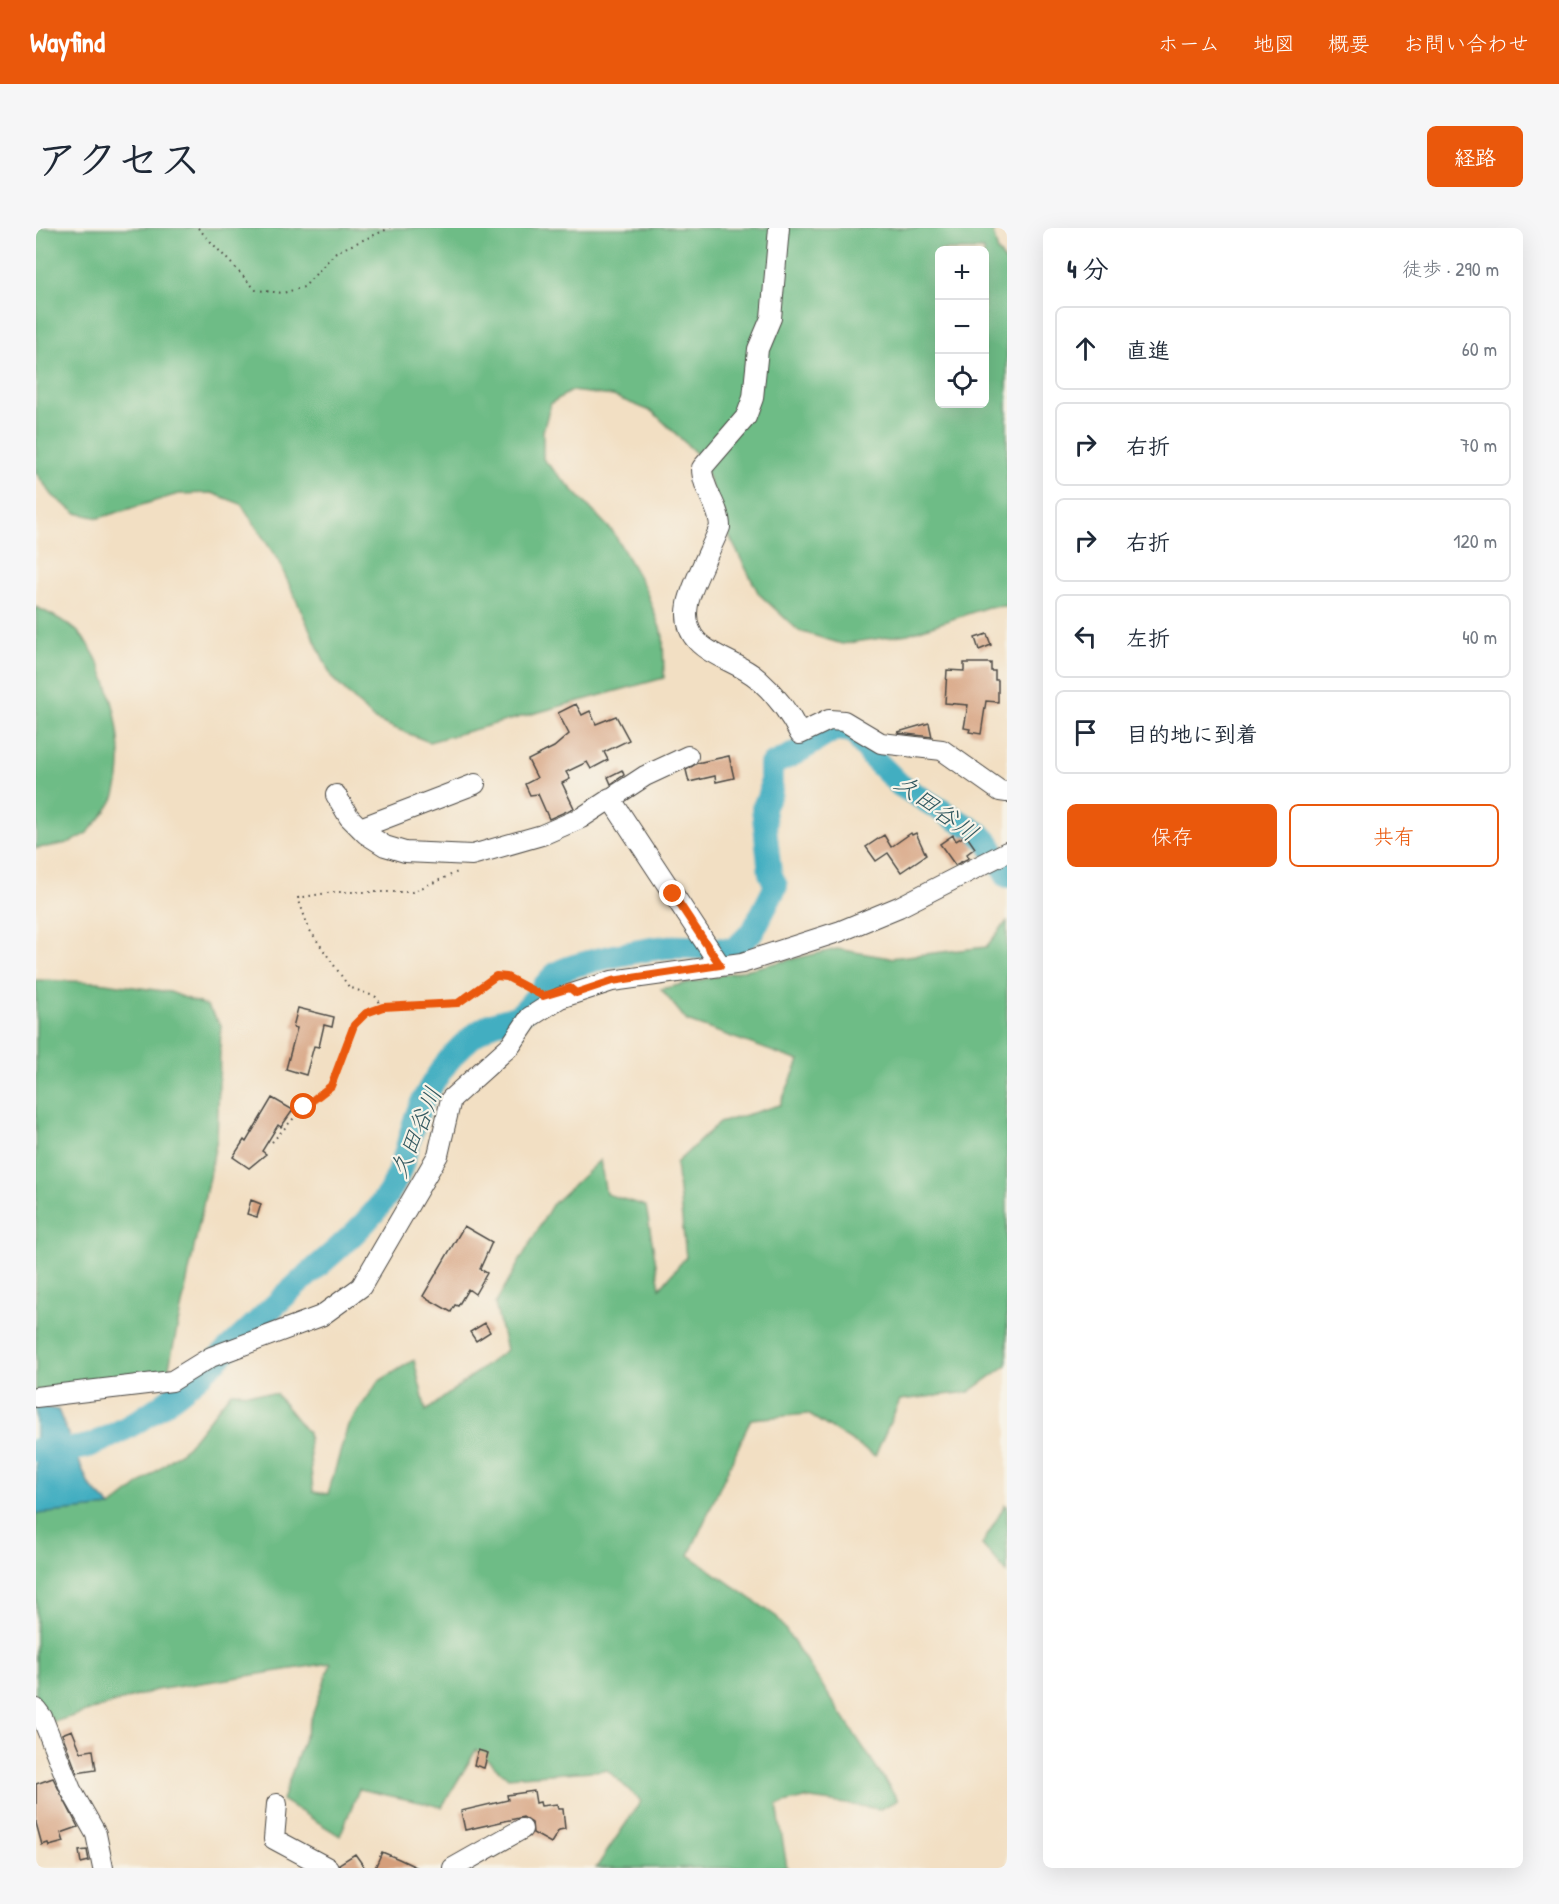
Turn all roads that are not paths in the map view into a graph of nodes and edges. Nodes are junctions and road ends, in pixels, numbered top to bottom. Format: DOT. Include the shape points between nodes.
graph roads {
  1 [pos="779,228"];
  2 [pos="688,756"];
  3 [pos="474,784"];
  4 [pos="1007,792"];
  5 [pos="336,795"];
  6 [pos="610,798"];
  7 [pos="360,828"];
  8 [pos="1004,853"];
  9 [pos="717,960"];
  10 [pos="36,1397"];
  11 [pos="36,1709"];
  12 [pos="277,1804"];
  13 [pos="522,1829"];
  14 [pos="103,1868"];
  15 [pos="328,1868"];
  16 [pos="453,1868"];
  1 -- 4 [label="street" via="771,318 758,349 753,399 746,417 702,468 702,480 720,516 720,528 688,604 689,627 695,640 712,654 758,679 792,718 800,734 829,720 844,721 881,743 942,750"];
  2 -- 6 [label="street"];
  3 -- 7 [label="street"];
  5 -- 7 [label="street"];
  6 -- 7 [label="street" via="581,818 542,836 472,855 405,852 385,846"];
  6 -- 9 [label="street"];
  8 -- 9 [label="street" via="899,907 842,931 742,963"];
  9 -- 10 [label="street" via="612,981 560,998 530,1017 511,1045 451,1100 438,1155 361,1287 321,1316 212,1357 172,1381"];
  11 -- 14 [label="street" via="71,1790 96,1834"];
  12 -- 15 [label="street" via="274,1839"];
  13 -- 16 [label="street"];
}
